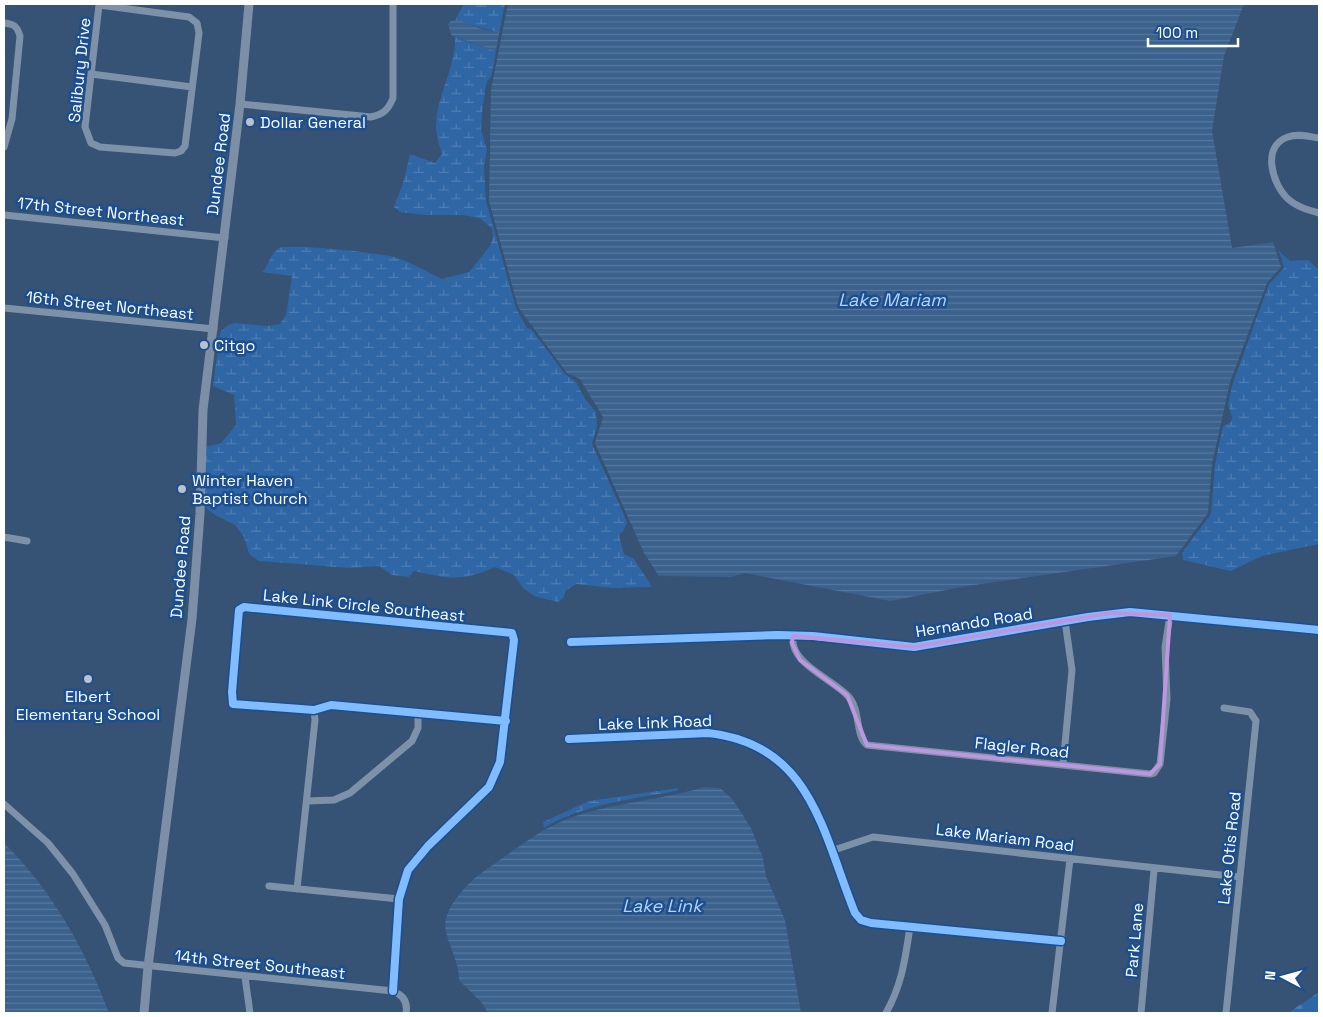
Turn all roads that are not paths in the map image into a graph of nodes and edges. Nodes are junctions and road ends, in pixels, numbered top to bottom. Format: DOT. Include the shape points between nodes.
graph roads {
  1 [pos="249,4"];
  2 [pos="393,4"];
  3 [pos="99,5"];
  4 [pos="4,23"];
  5 [pos="91,74"];
  6 [pos="192,87"];
  7 [pos="240,104"];
  8 [pos="1319,138"];
  9 [pos="4,147"];
  10 [pos="1319,213"];
  11 [pos="4,214"];
  12 [pos="225,238"];
  13 [pos="4,308"];
  14 [pos="214,329"];
  15 [pos="4,537"];
  16 [pos="27,541"];
  17 [pos="1170,615"];
  18 [pos="1065,621"];
  19 [pos="1319,630"];
  20 [pos="793,636"];
  21 [pos="571,642"];
  22 [pos="1224,708"];
  23 [pos="314,710"];
  24 [pos="418,714"];
  25 [pos="506,721"];
  26 [pos="569,739"];
  27 [pos="1063,765"];
  28 [pos="307,801"];
  29 [pos="4,804"];
  30 [pos="831,851"];
  31 [pos="1070,859"];
  32 [pos="1154,870"];
  33 [pos="1239,878"];
  34 [pos="269,886"];
  35 [pos="297,889"];
  36 [pos="399,899"];
  37 [pos="910,927"];
  38 [pos="1061,941"];
  39 [pos="148,967"];
  40 [pos="246,977"];
  41 [pos="393,991"];
  42 [pos="144,1013"];
  43 [pos="250,1013"];
  44 [pos="406,1013"];
  45 [pos="886,1013"];
  46 [pos="1052,1013"];
  47 [pos="1141,1013"];
  48 [pos="1226,1013"];
  1 -- 7 [label="main road, Dundee Road"];
  2 -- 7 [label="street" via="392,98 382,115 371,117"];
  3 -- 5 [label="street, Salibury Drive"];
  3 -- 6 [label="street, Salibury Drive" via="189,17 197,24"];
  4 -- 9 [label="street" via="17,28 20,36 12,119"];
  5 -- 6 [label="street"];
  5 -- 6 [label="street, Salibury Drive" via="85,127 91,143 100,147 182,152"];
  7 -- 12 [label="main road, Dundee Road"];
  8 -- 10 [label="street" via="1294,135 1285,138 1276,146 1272,160 1276,184 1287,198"];
  11 -- 12 [label="street, 17th Street Northeast"];
  12 -- 14 [label="main road, Dundee Road"];
  13 -- 14 [label="street, 16th Street Northeast"];
  14 -- 39 [label="main road, Dundee Road" via="203,410 192,619"];
  15 -- 16 [label="street"];
  17 -- 18 [label="street, Hernando Road" via="1130,612"];
  17 -- 19 [label="street, Hernando Road"];
  17 -- 27 [label="street, Flagler Road" via="1165,647 1167,699 1159,768 1150,774"];
  18 -- 20 [label="street, Hernando Road" via="914,647"];
  18 -- 27 [label="street" via="1072,670"];
  20 -- 21 [label="street, Hernando Road"];
  20 -- 27 [label="street, Flagler Road" via="792,644 800,660 848,696 858,717 860,736 867,745"];
  22 -- 33 [label="street, Lake Otis Road" via="1250,712 1256,721"];
  23 -- 24 [label="street" via="331,705"];
  23 -- 25 [label="street, Lake Link Circle Southeast" via="233,704 239,610 253,608 512,633"];
  23 -- 28 [label="street" via="316,720"];
  24 -- 25 [label="street"];
  24 -- 28 [label="street" via="418,728 412,741 350,793 334,800"];
  25 -- 36 [label="street" via="500,762 489,787 417,857 408,870"];
  26 -- 30 [label="street, Lake Link Road" via="708,733 751,743 771,754 800,782 812,801"];
  28 -- 35 [label="street"];
  29 -- 39 [label="street, 14th Street Southeast" via="48,843 73,874 105,926 118,958 124,963"];
  30 -- 31 [label="street, Lake Mariam Road" via="872,837"];
  30 -- 37 [label="street" via="861,920"];
  31 -- 32 [label="street, Lake Mariam Road"];
  31 -- 38 [label="street"];
  32 -- 33 [label="street, Lake Mariam Road"];
  32 -- 47 [label="street, Park Lane"];
  33 -- 48 [label="street, Lake Otis Road"];
  34 -- 35 [label="street"];
  35 -- 36 [label="street"];
  36 -- 41 [label="street"];
  37 -- 38 [label="street"];
  37 -- 45 [label="street" via="903,975"];
  38 -- 46 [label="street"];
  39 -- 40 [label="street, 14th Street Southeast"];
  39 -- 42 [label="main road, Dundee Road"];
  40 -- 41 [label="street, 14th Street Southeast"];
  40 -- 43 [label="street"];
  41 -- 44 [label="street" via="401,994"];
}
